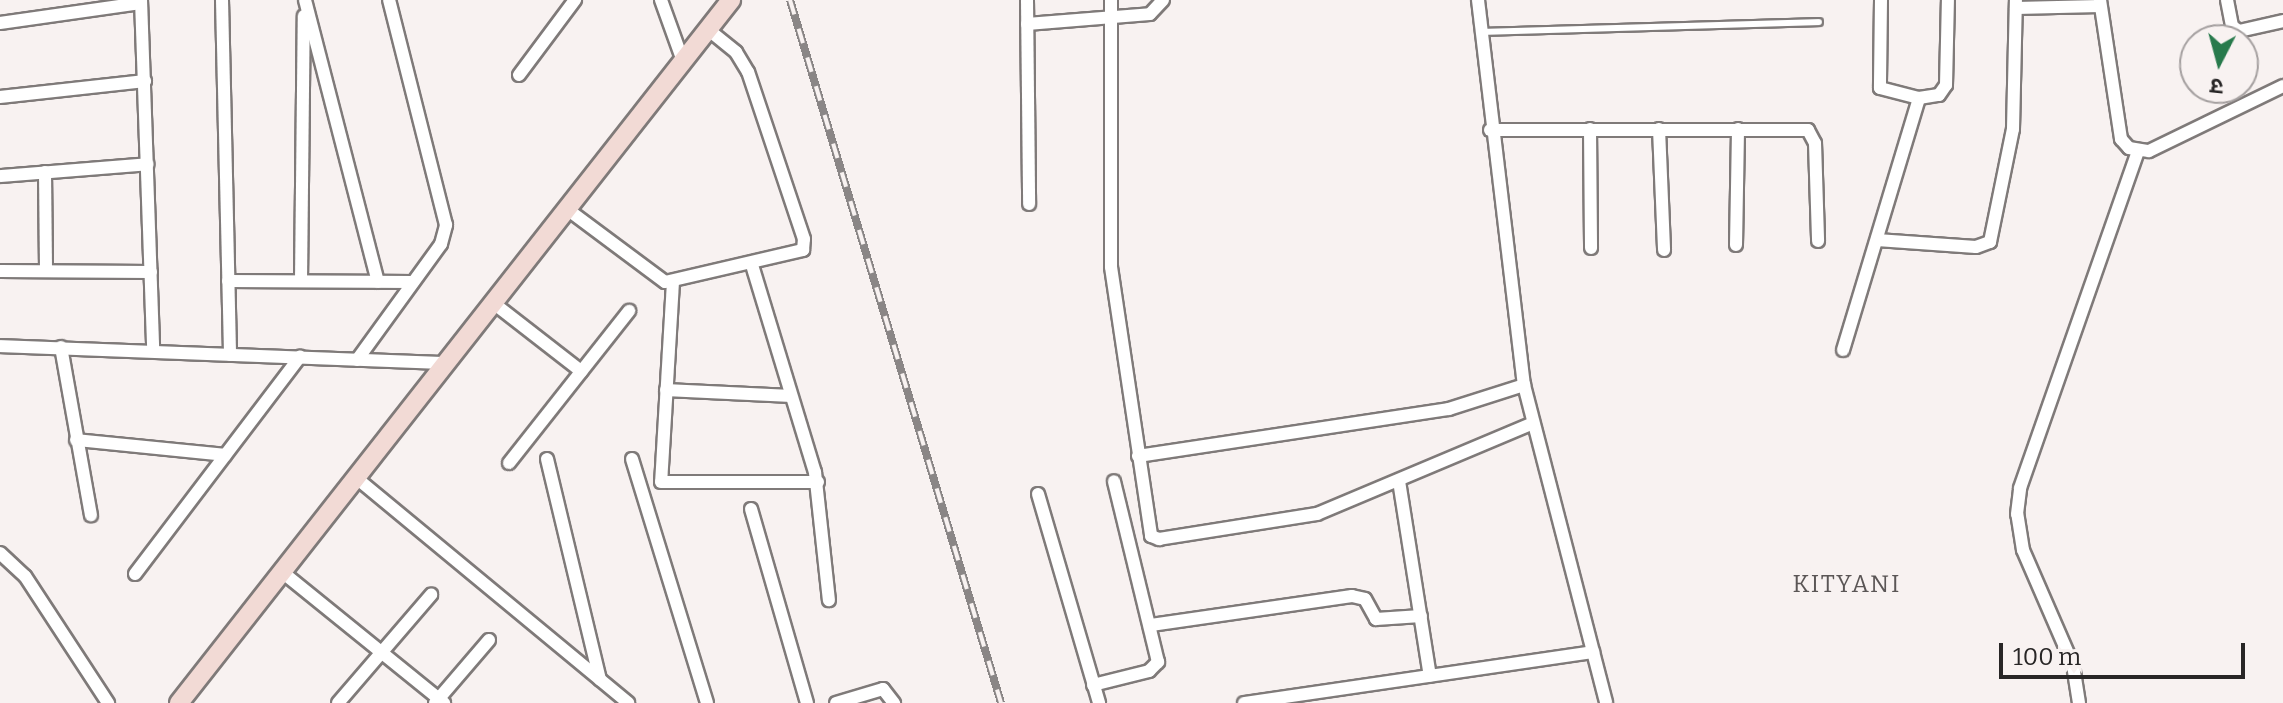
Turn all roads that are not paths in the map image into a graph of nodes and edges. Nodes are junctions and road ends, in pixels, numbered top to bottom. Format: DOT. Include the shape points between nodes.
graph roads {
  1 [pos="222,0"];
  2 [pos="389,0"];
  3 [pos="575,0"];
  4 [pos="661,0"];
  5 [pos="731,0"];
  6 [pos="1027,0"];
  7 [pos="1111,0"];
  8 [pos="1163,0"];
  9 [pos="1478,0"];
  10 [pos="1881,0"];
  11 [pos="1948,0"];
  12 [pos="2227,0"];
  13 [pos="141,2"];
  14 [pos="2100,3"];
  15 [pos="2016,4"];
  16 [pos="1111,18"];
  17 [pos="2283,21"];
  18 [pos="1819,22"];
  19 [pos="0,23"];
  20 [pos="1027,24"];
  21 [pos="708,29"];
  22 [pos="1481,32"];
  23 [pos="683,61"];
  24 [pos="519,75"];
  25 [pos="145,81"];
  26 [pos="2283,86"];
  27 [pos="0,97"];
  28 [pos="1919,98"];
  29 [pos="1590,129"];
  30 [pos="1659,129"];
  31 [pos="1738,129"];
  32 [pos="1490,130"];
  33 [pos="2138,151"];
  34 [pos="148,164"];
  35 [pos="45,172"];
  36 [pos="0,176"];
  37 [pos="1029,204"];
  38 [pos="567,209"];
  39 [pos="1877,240"];
  40 [pos="1818,241"];
  41 [pos="1736,245"];
  42 [pos="1591,248"];
  43 [pos="1664,250"];
  44 [pos="752,265"];
  45 [pos="0,271"];
  46 [pos="46,271"];
  47 [pos="151,272"];
  48 [pos="228,281"];
  49 [pos="301,281"];
  50 [pos="378,282"];
  51 [pos="413,282"];
  52 [pos="673,282"];
  53 [pos="492,302"];
  54 [pos="629,311"];
  55 [pos="0,346"];
  56 [pos="61,347"];
  57 [pos="153,350"];
  58 [pos="1843,350"];
  59 [pos="230,355"];
  60 [pos="300,357"];
  61 [pos="357,360"];
  62 [pos="443,363"];
  63 [pos="581,371"];
  64 [pos="1524,385"];
  65 [pos="666,390"];
  66 [pos="791,396"];
  67 [pos="1533,423"];
  68 [pos="76,440"];
  69 [pos="225,455"];
  70 [pos="1138,456"];
  71 [pos="547,459"];
  72 [pos="632,459"];
  73 [pos="509,463"];
  74 [pos="354,476"];
  75 [pos="1114,481"];
  76 [pos="1399,481"];
  77 [pos="818,482"];
  78 [pos="1038,494"];
  79 [pos="751,509"];
  80 [pos="91,515"];
  81 [pos="0,553"];
  82 [pos="281,571"];
  83 [pos="135,574"];
  84 [pos="431,595"];
  85 [pos="829,600"];
  86 [pos="1421,616"];
  87 [pos="1151,625"];
  88 [pos="489,640"];
  89 [pos="1593,652"];
  90 [pos="383,653"];
  91 [pos="1430,676"];
  92 [pos="600,680"];
  93 [pos="1093,685"];
  94 [pos="440,702"];
  95 [pos="108,703"];
  96 [pos="179,703"];
  97 [pos="338,703"];
  98 [pos="628,703"];
  99 [pos="707,703"];
  100 [pos="807,703"];
  101 [pos="836,703"];
  102 [pos="894,703"];
  103 [pos="1099,703"];
  104 [pos="1244,703"];
  105 [pos="1606,703"];
  106 [pos="2079,703"];
  1 -- 48 [label="street"];
  2 -- 51 [label="street" via="446,217 441,244"];
  3 -- 24 [label="street"];
  4 -- 23 [label="street"];
  5 -- 21 [label="main road"];
  6 -- 20 [label="street"];
  7 -- 16 [label="street"];
  8 -- 16 [label="street" via="1150,14"];
  9 -- 22 [label="street"];
  10 -- 28 [label="street" via="1880,88"];
  11 -- 28 [label="street" via="1946,85 1939,95"];
  12 -- 17 [label="street" via="2232,26 2239,31"];
  13 -- 19 [label="street"];
  13 -- 25 [label="street"];
  14 -- 15 [label="street"];
  14 -- 33 [label="street" via="2121,139"];
  15 -- 39 [label="street" via="2013,129 1990,242 1976,247"];
  16 -- 20 [label="street"];
  16 -- 70 [label="street" via="1111,267"];
  18 -- 22 [label="lane"];
  20 -- 37 [label="street"];
  21 -- 23 [label="main road"];
  21 -- 44 [label="street" via="736,52 748,72 804,239 798,254"];
  22 -- 32 [label="street"];
  23 -- 38 [label="main road"];
  25 -- 27 [label="street"];
  25 -- 34 [label="street"];
  26 -- 33 [label="street" via="2149,151"];
  28 -- 39 [label="street"];
  29 -- 30 [label="street"];
  29 -- 32 [label="street"];
  29 -- 42 [label="street"];
  30 -- 31 [label="street"];
  30 -- 43 [label="street"];
  31 -- 40 [label="street" via="1795,128 1813,135"];
  31 -- 41 [label="street"];
  32 -- 64 [label="street"];
  33 -- 106 [label="street" via="2020,488 2017,514 2032,575 2073,665"];
  34 -- 35 [label="street"];
  34 -- 47 [label="street"];
  35 -- 36 [label="street"];
  35 -- 46 [label="street"];
  38 -- 52 [label="street" via="657,280"];
  38 -- 53 [label="main road"];
  39 -- 58 [label="street"];
  44 -- 52 [label="street"];
  44 -- 66 [label="street"];
  45 -- 46 [label="street"];
  46 -- 47 [label="street"];
  47 -- 57 [label="street"];
  48 -- 49 [label="street"];
  48 -- 59 [label="street"];
  49 -- 50 [label="street"];
  49 -- 50 [label="street" via="305,0"];
  50 -- 51 [label="street"];
  51 -- 61 [label="street"];
  52 -- 65 [label="street"];
  53 -- 62 [label="main road"];
  53 -- 63 [label="street"];
  54 -- 63 [label="street"];
  55 -- 56 [label="street"];
  56 -- 57 [label="street"];
  56 -- 68 [label="street"];
  57 -- 59 [label="street"];
  59 -- 60 [label="street"];
  60 -- 61 [label="street"];
  60 -- 69 [label="street"];
  61 -- 62 [label="street"];
  62 -- 74 [label="main road"];
  63 -- 73 [label="street"];
  64 -- 67 [label="street"];
  64 -- 70 [label="street" via="1449,409"];
  65 -- 66 [label="street"];
  65 -- 77 [label="street" via="660,476 666,485"];
  66 -- 77 [label="street"];
  67 -- 76 [label="street"];
  67 -- 89 [label="street"];
  68 -- 69 [label="street"];
  68 -- 80 [label="street"];
  69 -- 83 [label="street"];
  70 -- 76 [label="street" via="1149,531 1159,539 1317,514"];
  71 -- 92 [label="street"];
  72 -- 99 [label="street"];
  74 -- 82 [label="main road"];
  74 -- 92 [label="street"];
  75 -- 87 [label="street"];
  76 -- 86 [label="street"];
  77 -- 85 [label="street"];
  78 -- 93 [label="street"];
  79 -- 100 [label="street"];
  81 -- 95 [label="street" via="25,576"];
  82 -- 90 [label="street"];
  82 -- 96 [label="main road"];
  84 -- 90 [label="street"];
  86 -- 87 [label="street" via="1376,619 1365,599 1352,596"];
  86 -- 91 [label="street"];
  87 -- 93 [label="street" via="1158,656 1155,667"];
  88 -- 94 [label="street"];
  89 -- 91 [label="street"];
  89 -- 105 [label="street"];
  90 -- 94 [label="street"];
  90 -- 97 [label="street"];
  91 -- 104 [label="street"];
  92 -- 98 [label="street"];
  93 -- 103 [label="street"];
  101 -- 102 [label="street" via="883,689"];
}
